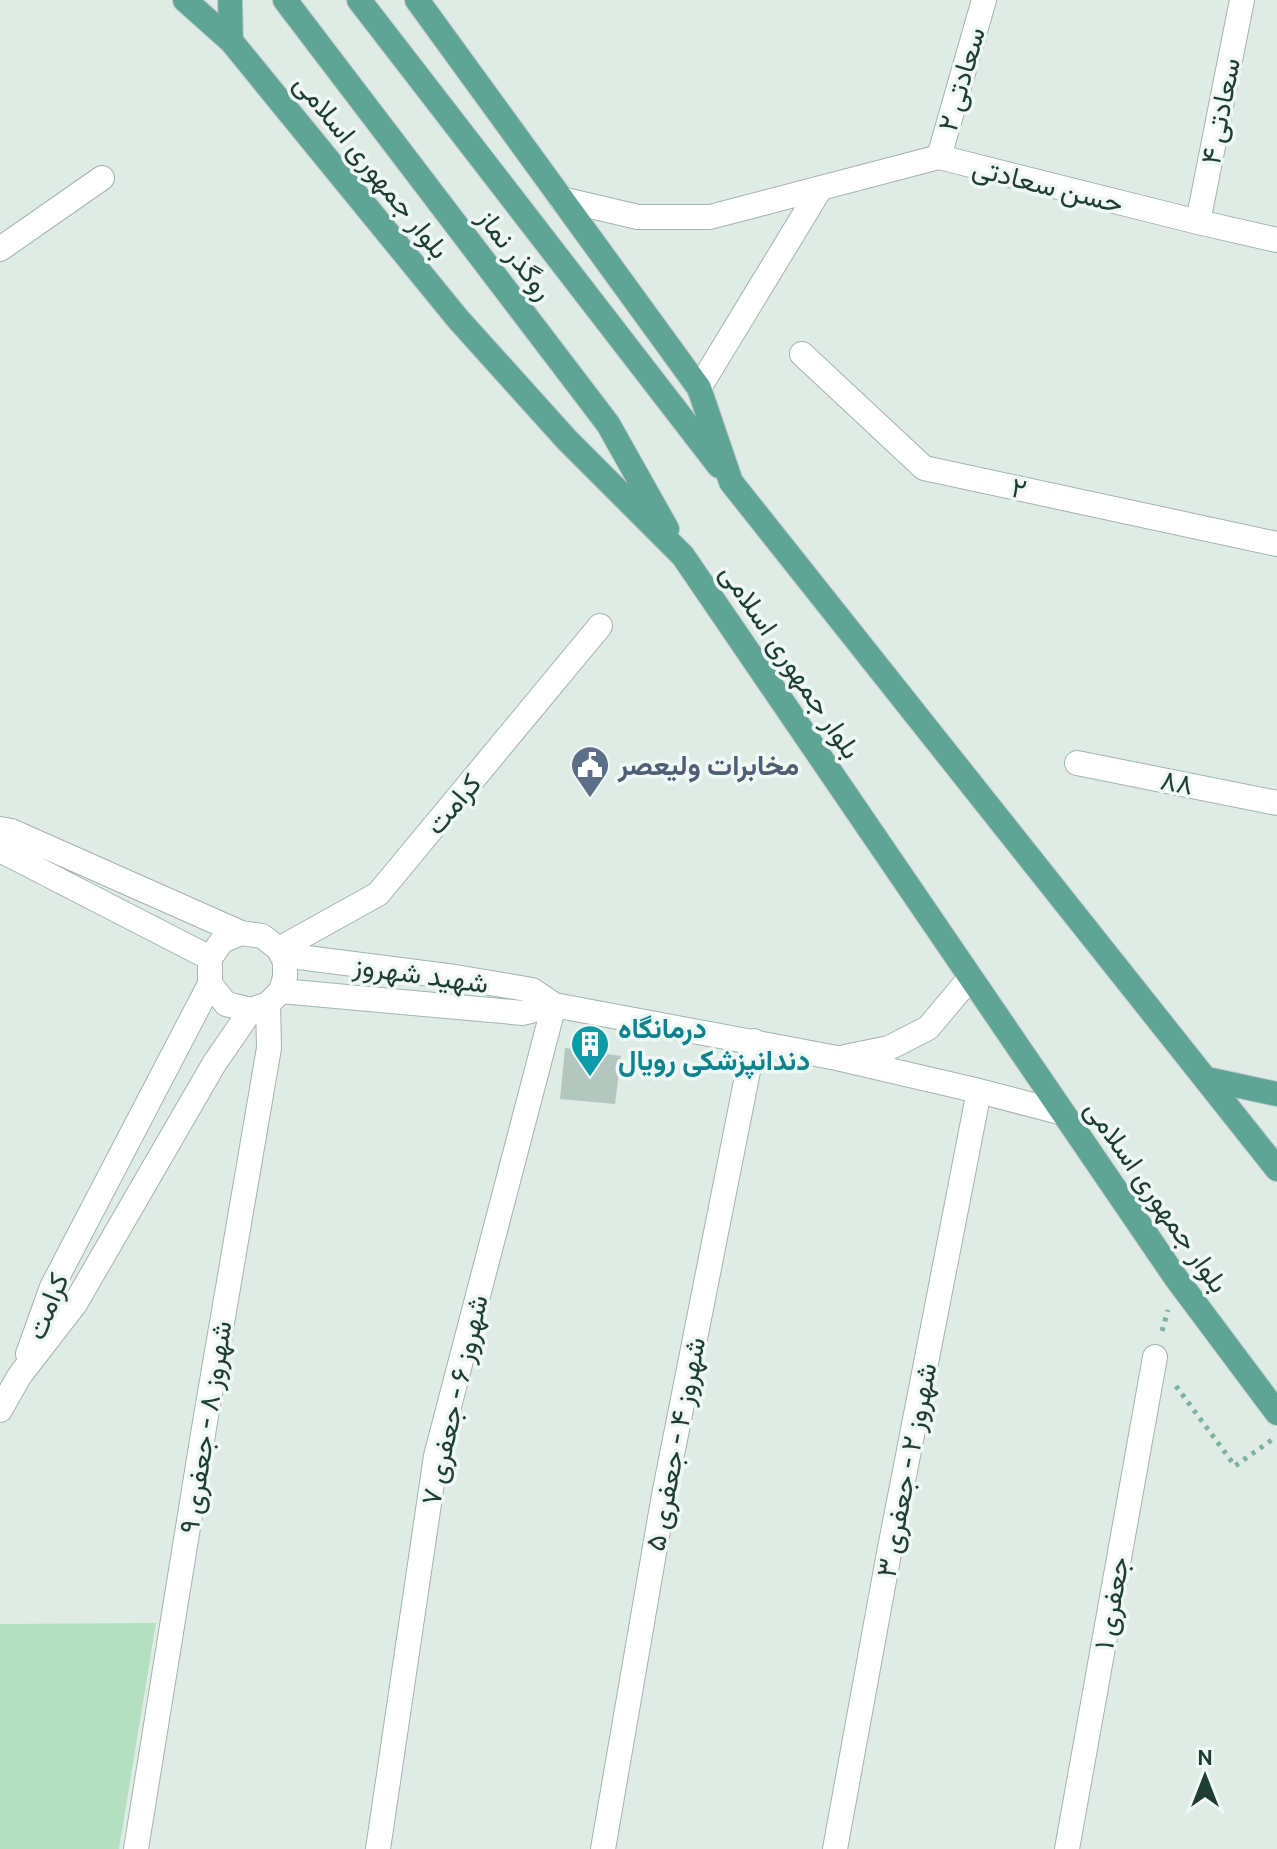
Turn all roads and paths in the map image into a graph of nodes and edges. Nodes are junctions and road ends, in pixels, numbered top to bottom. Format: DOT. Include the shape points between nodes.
graph roads {
  1 [pos="185,0"];
  2 [pos="230,0"];
  3 [pos="285,0"];
  4 [pos="359,0"];
  5 [pos="417,0"];
  6 [pos="984,0"];
  7 [pos="1242,0"];
  8 [pos="231,41"];
  9 [pos="939,157"];
  10 [pos="102,178"];
  11 [pos="820,189"];
  12 [pos="561,199"];
  13 [pos="1198,222"];
  14 [pos="1277,240"];
  15 [pos="0,249"];
  16 [pos="802,354"];
  17 [pos="699,388"];
  18 [pos="731,482"];
  19 [pos="1277,544"];
  20 [pos="683,556"];
  21 [pos="600,626"];
  22 [pos="1077,763"];
  23 [pos="1277,803"];
  24 [pos="0,829"];
  25 [pos="0,850"];
  26 [pos="241,933"];
  27 [pos="281,952"];
  28 [pos="210,958"];
  29 [pos="970,978"];
  30 [pos="210,984"];
  31 [pos="267,1002"];
  32 [pos="554,1005"];
  33 [pos="754,1041"];
  34 [pos="837,1058"];
  35 [pos="1207,1079"];
  36 [pos="979,1091"];
  37 [pos="1277,1094"];
  38 [pos="1063,1113"];
  39 [pos="1277,1169"];
  40 [pos="1176,1278"];
  41 [pos="1155,1357"];
  42 [pos="20,1375"];
  43 [pos="0,1410"];
  44 [pos="1277,1413"];
  45 [pos="1277,1435"];
  46 [pos="136,1849"];
  47 [pos="378,1849"];
  48 [pos="603,1849"];
  49 [pos="835,1849"];
  50 [pos="1067,1849"];
  1 -- 8 [label="main road, بلوار جمهوری اسلامی"];
  2 -- 8 [label="main road"];
  3 -- 20 [label="main road, روگذر نماز" via="608,424"];
  4 -- 18 [label="main road, روگذر نماز"];
  5 -- 12 [label="main road, بلوار جمهوری اسلامی"];
  6 -- 9 [label="street, سعادتی ۲"];
  7 -- 13 [label="street, سعادتی ۴"];
  8 -- 20 [label="main road, بلوار جمهوری اسلامی" via="458,319 567,440"];
  9 -- 11 [label="street, حسن سعادتی"];
  9 -- 13 [label="street, حسن سعادتی"];
  10 -- 15 [label="street"];
  11 -- 12 [label="street, حسن سعادتی" via="710,217 638,217"];
  11 -- 17 [label="street"];
  12 -- 17 [label="main road, بلوار جمهوری اسلامی"];
  13 -- 14 [label="street, حسن سعادتی"];
  16 -- 19 [label="street, ۲" via="924,468"];
  17 -- 18 [label="main road, بلوار جمهوری اسلامی"];
  18 -- 35 [label="main road, بلوار جمهوری اسلامی"];
  20 -- 29 [label="main road, بلوار جمهوری اسلامی"];
  21 -- 27 [label="street, کرامت" via="378,894"];
  22 -- 23 [label="street, ۸۸"];
  24 -- 26 [label="street"];
  25 -- 28 [label="street"];
  26 -- 27 [label="street" via="262,936"];
  26 -- 28 [label="street" via="222,941"];
  27 -- 31 [label="street" via="285,977"];
  27 -- 32 [label="street, شهید شهروز" via="532,990"];
  28 -- 30 [label="street"];
  29 -- 34 [label="street" via="928,1028 889,1048"];
  29 -- 38 [label="main road, بلوار جمهوری اسلامی"];
  30 -- 31 [label="street" via="226,1004"];
  30 -- 42 [label="street, کرامت" via="52,1287"];
  31 -- 32 [label="street, شهید شهروز" via="523,1013"];
  31 -- 42 [label="street, کرامت" via="214,1064 75,1304"];
  31 -- 46 [label="street, شهروز ۸ - جعفری ۹" via="269,1048"];
  32 -- 33 [label="street, شهید شهروز"];
  32 -- 47 [label="street, شهروز ۶ - جعفری ۷" via="436,1456"];
  33 -- 34 [label="street, شهید شهروز"];
  33 -- 48 [label="street, شهروز ۴ - جعفری ۵" via="664,1495"];
  34 -- 36 [label="street, شهید شهروز"];
  35 -- 37 [label="main road"];
  35 -- 39 [label="main road, بلوار جمهوری اسلامی"];
  36 -- 38 [label="street, شهید شهروز"];
  36 -- 49 [label="street, شهروز ۲ - جعفری ۳"];
  38 -- 40 [label="main road, بلوار جمهوری اسلامی"];
  40 -- 41 [label="path"];
  40 -- 44 [label="main road, بلوار جمهوری اسلامی"];
  41 -- 45 [label="path" via="1235,1466"];
  41 -- 50 [label="street, جعفری ۱"];
  42 -- 43 [label="street, کرامت"];
}
